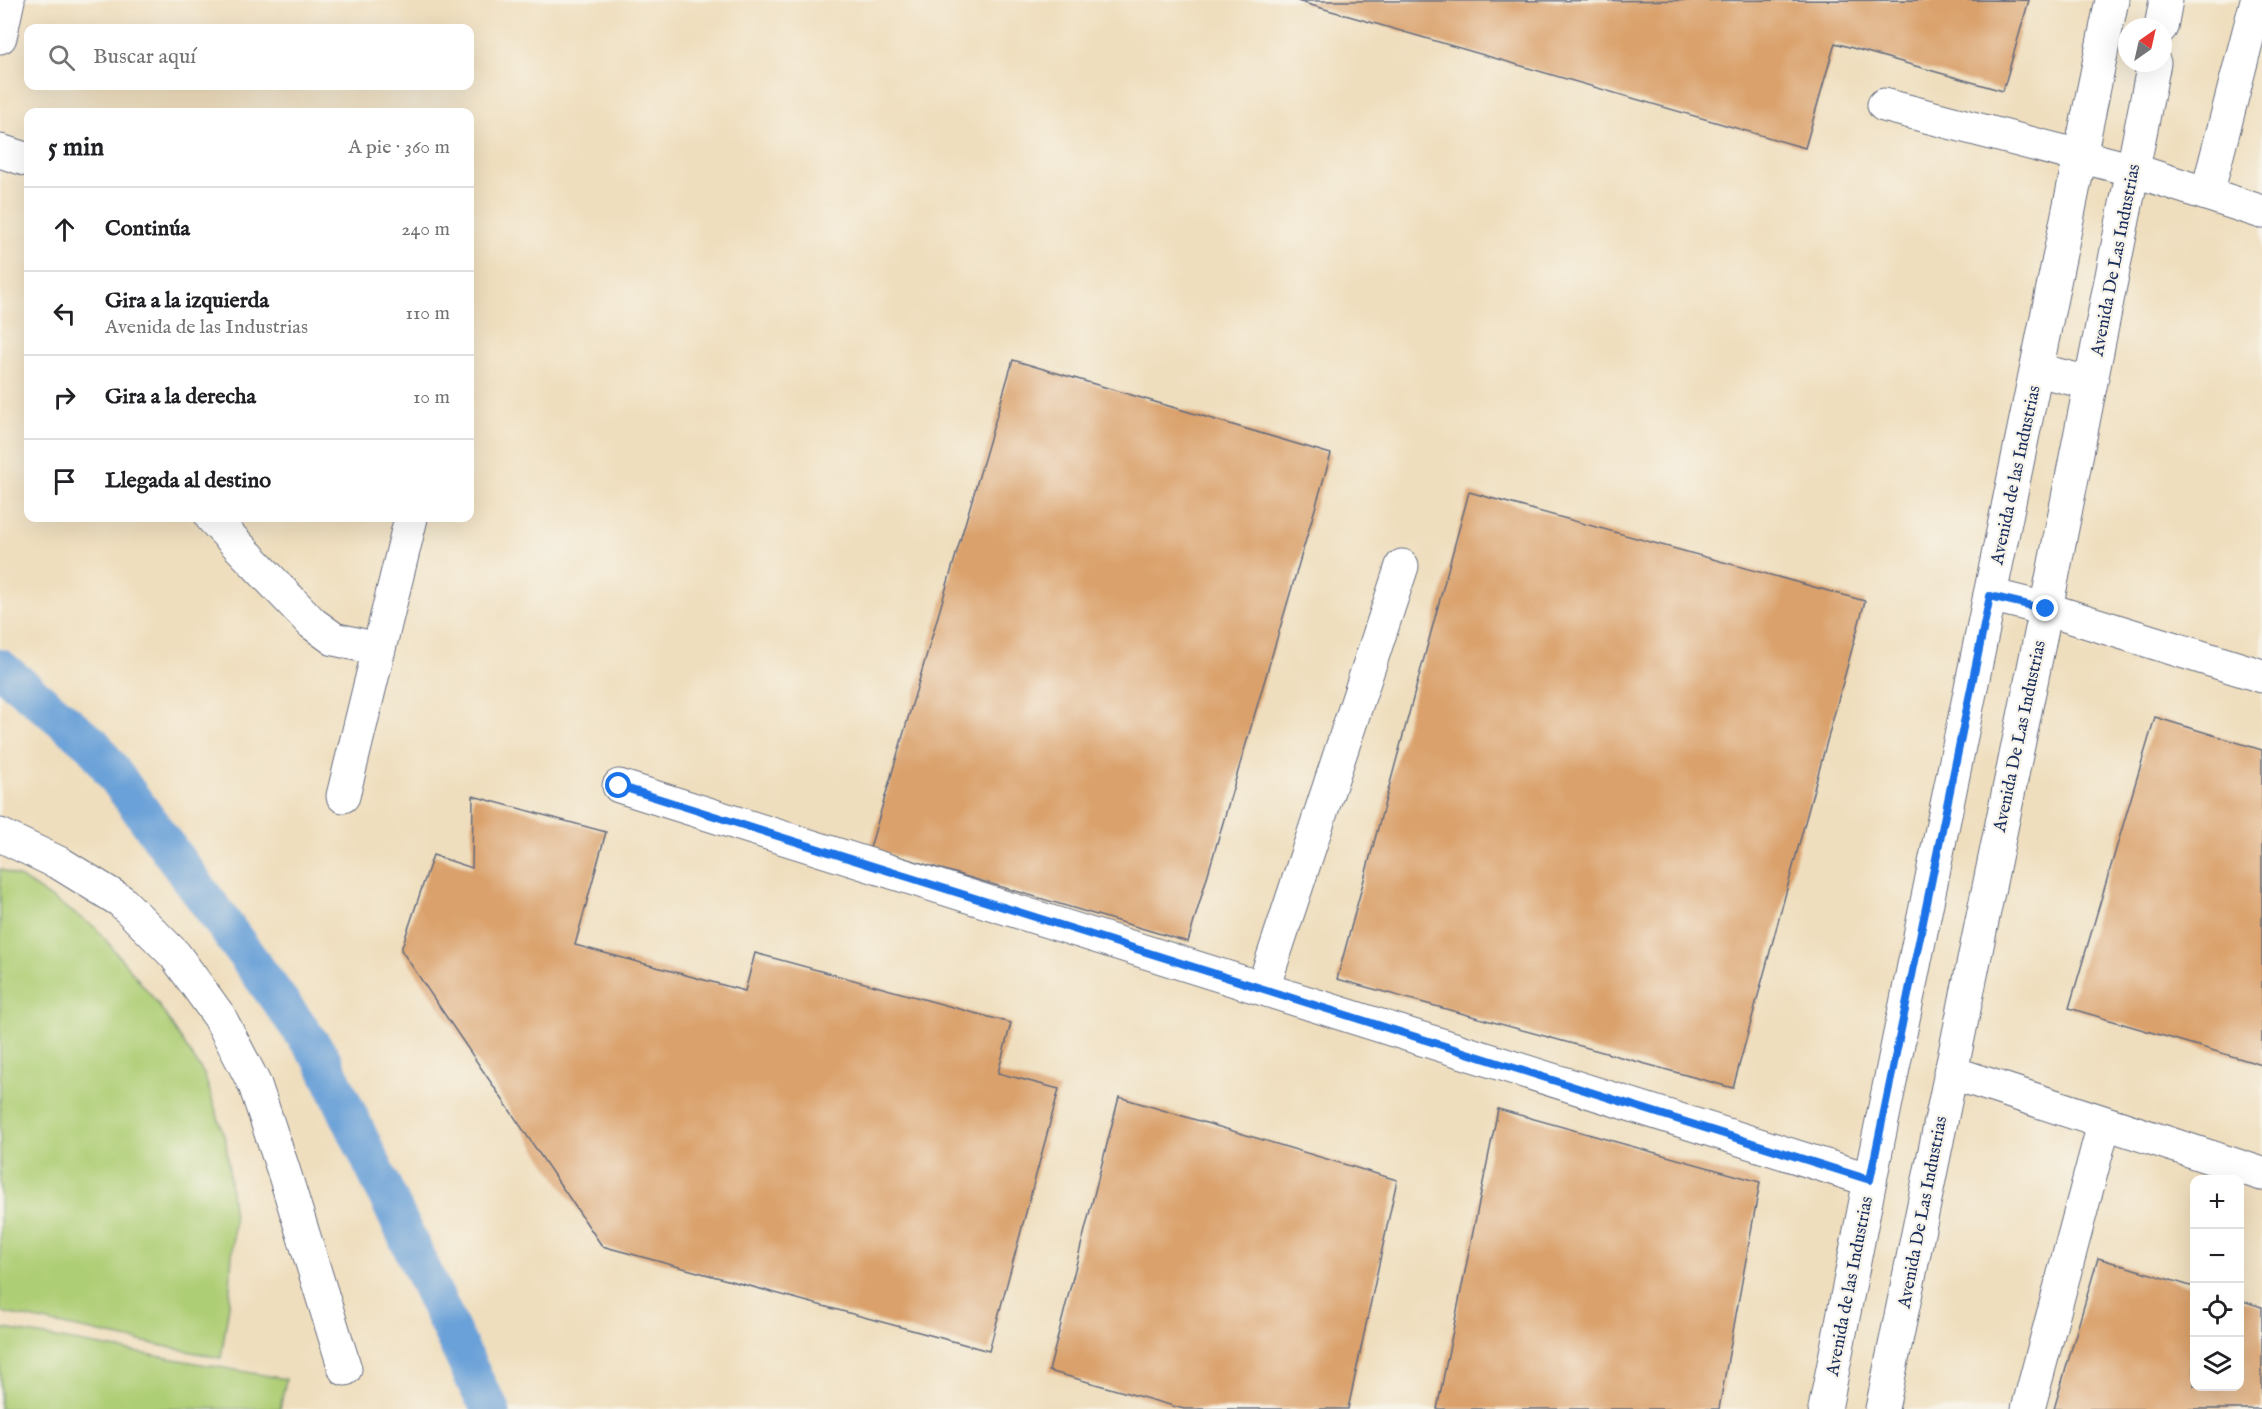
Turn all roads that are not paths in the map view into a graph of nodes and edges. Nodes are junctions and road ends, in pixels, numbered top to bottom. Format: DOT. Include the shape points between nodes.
graph roads {
  1 [pos="8,0"];
  2 [pos="2112,0"];
  3 [pos="2166,0"];
  4 [pos="2257,0"];
  5 [pos="2163,18"];
  6 [pos="0,37"];
  7 [pos="2152,72"];
  8 [pos="1884,105"];
  9 [pos="0,151"];
  10 [pos="2081,157"];
  11 [pos="24,159"];
  12 [pos="2133,170"];
  13 [pos="2207,194"];
  14 [pos="2262,212"];
  15 [pos="2037,370"];
  16 [pos="2090,383"];
  17 [pos="216,522"];
  18 [pos="410,522"];
  19 [pos="1402,566"];
  20 [pos="1990,596"];
  21 [pos="2046,609"];
  22 [pos="378,650"];
  23 [pos="2262,676"];
  24 [pos="619,786"];
  25 [pos="343,796"];
  26 [pos="0,835"];
  27 [pos="1263,988"];
  28 [pos="1950,1072"];
  29 [pos="2104,1124"];
  30 [pos="2262,1174"];
  31 [pos="1870,1180"];
  32 [pos="345,1369"];
  33 [pos="1825,1409"];
  34 [pos="1882,1409"];
  35 [pos="2028,1409"];
  1 -- 6 [label="main road"];
  2 -- 10 [label="main road, Avenida de las Industrias"];
  3 -- 5 [label="main road"];
  4 -- 13 [label="main road"];
  7 -- 12 [label="main road, Avenida De Las Industrias"];
  8 -- 10 [label="main road"];
  9 -- 11 [label="main road"];
  10 -- 12 [label="main road"];
  10 -- 15 [label="main road, Avenida de las Industrias"];
  12 -- 13 [label="main road"];
  12 -- 16 [label="main road, Avenida De Las Industrias"];
  13 -- 14 [label="main road"];
  15 -- 16 [label="main road"];
  15 -- 20 [label="main road, Avenida de las Industrias"];
  16 -- 21 [label="main road, Avenida De Las Industrias"];
  17 -- 22 [label="main road" via="312,623 334,639"];
  18 -- 22 [label="main road"];
  19 -- 27 [label="main road"];
  20 -- 21 [label="main road"];
  20 -- 31 [label="main road, Avenida de las Industrias"];
  21 -- 23 [label="main road"];
  21 -- 28 [label="main road, Avenida De Las Industrias"];
  22 -- 25 [label="main road"];
  24 -- 27 [label="main road"];
  26 -- 32 [label="main road" via="62,864 122,901 175,955 219,1016 255,1085"];
  27 -- 31 [label="main road"];
  28 -- 29 [label="main road"];
  28 -- 34 [label="main road, Avenida De Las Industrias"];
  29 -- 30 [label="main road"];
  29 -- 35 [label="main road"];
  31 -- 33 [label="main road, Avenida de las Industrias"];
}
